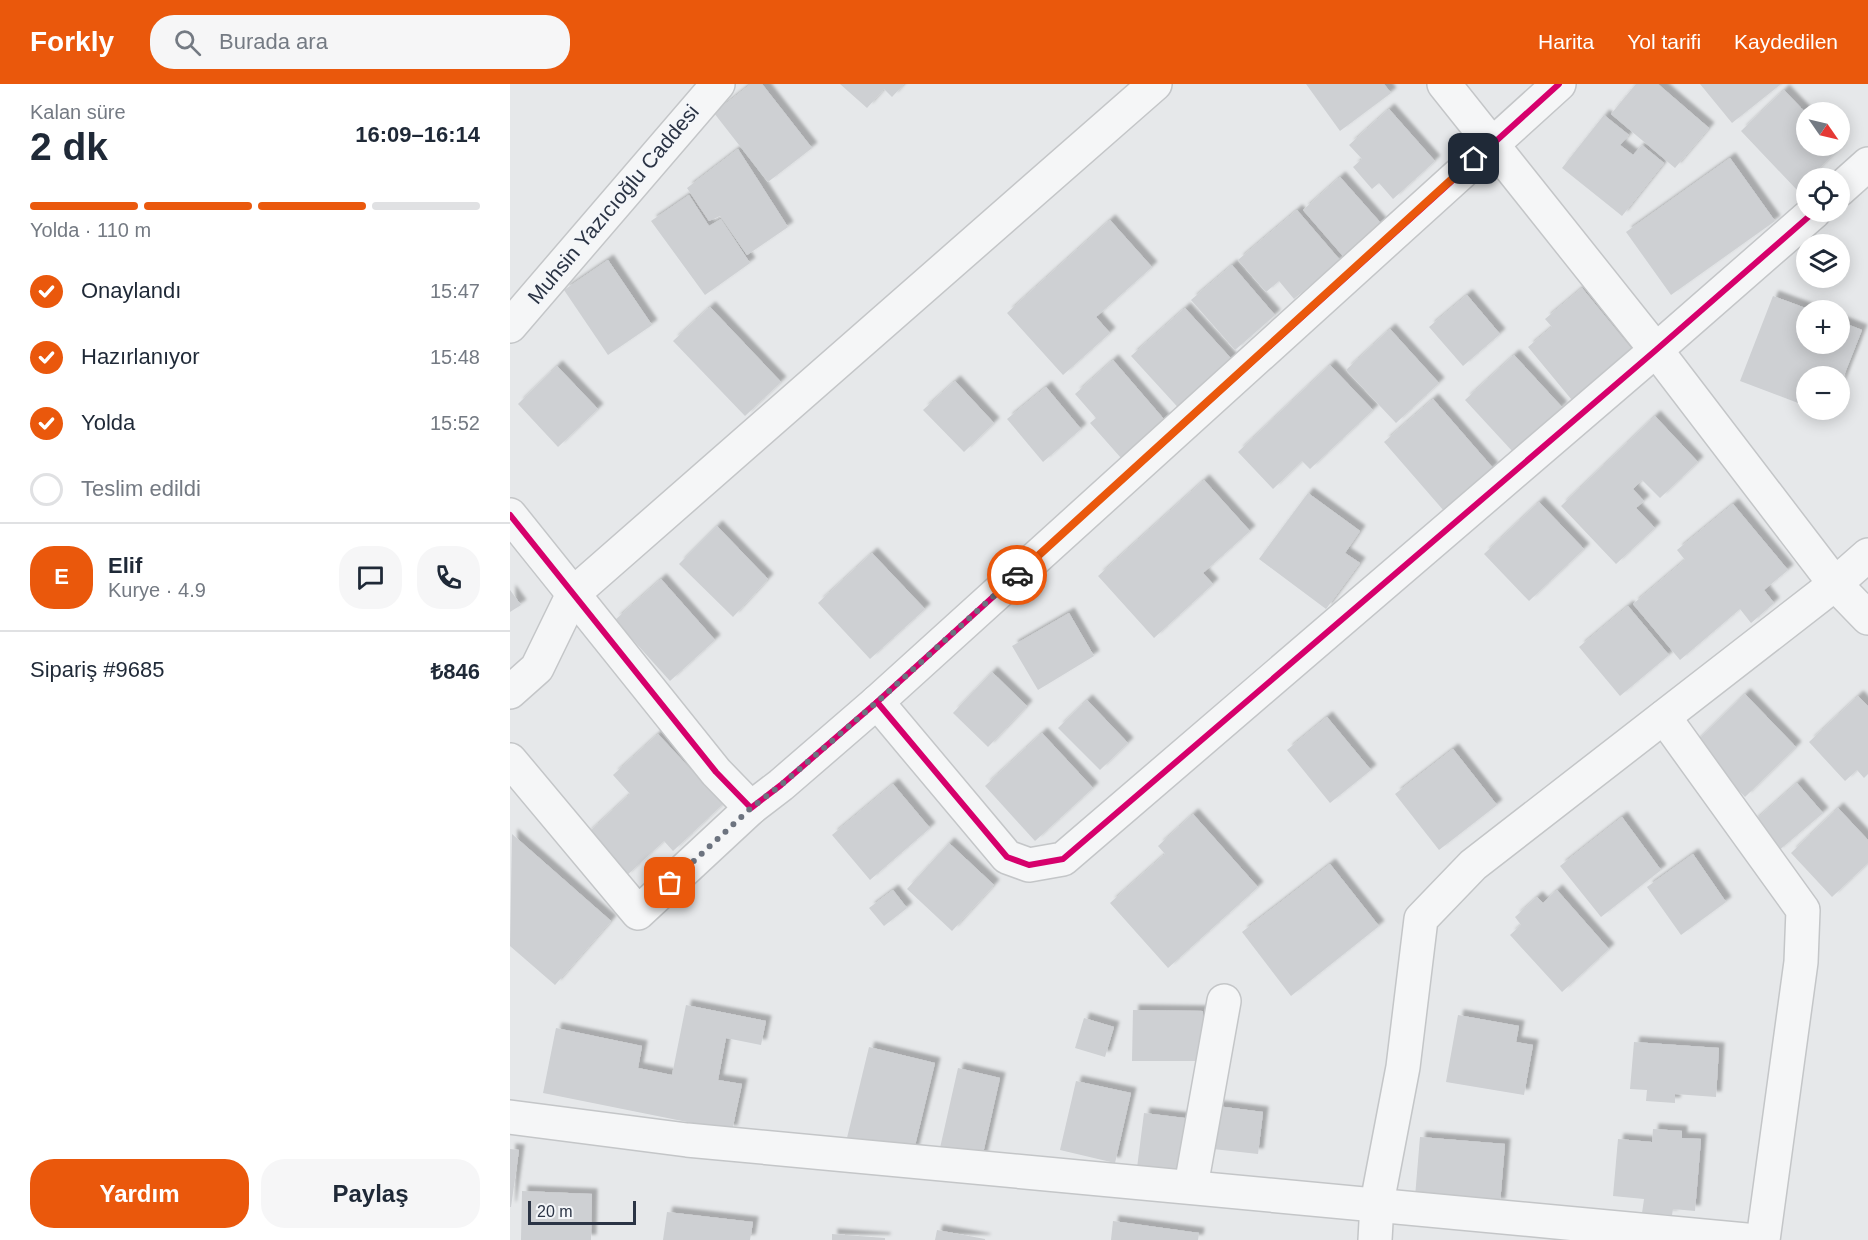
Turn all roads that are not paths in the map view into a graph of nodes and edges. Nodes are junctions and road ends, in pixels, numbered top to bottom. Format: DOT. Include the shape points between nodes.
graph roads {
  1 [pos="718,84"];
  2 [pos="1155,84"];
  3 [pos="1444,84"];
  4 [pos="1559,84"];
  5 [pos="1492,143"];
  6 [pos="1868,164"];
  7 [pos="1850,180"];
  8 [pos="1803,222"];
  9 [pos="510,326"];
  10 [pos="1656,350"];
  11 [pos="510,515"];
  12 [pos="1868,555"];
  13 [pos="1835,584"];
  14 [pos="573,594"];
  15 [pos="1868,618"];
  16 [pos="510,692"];
  17 [pos="877,702"];
  18 [pos="1664,717"];
  19 [pos="510,760"];
  20 [pos="751,808"];
  21 [pos="1224,1001"];
  22 [pos="510,1117"];
  23 [pos="1191,1186"];
  24 [pos="1377,1203"];
  25 [pos="1375,1240"];
  26 [pos="1746,1240"];
  27 [pos="1762,1240"];
  1 -- 9 [label="street, Muhsin Yazıcıoğlu Caddesi"];
  2 -- 14 [label="street"];
  3 -- 5 [label="street"];
  4 -- 5 [label="street"];
  5 -- 10 [label="street"];
  5 -- 17 [label="street"];
  6 -- 7 [label="street"];
  8 -- 10 [label="street"];
  10 -- 13 [label="street"];
  10 -- 17 [label="street" via="1063,859 1029,865 1007,857"];
  11 -- 14 [label="street"];
  12 -- 13 [label="street"];
  13 -- 15 [label="street"];
  13 -- 18 [label="street"];
  14 -- 16 [label="street" via="537,668"];
  14 -- 20 [label="street" via="716,772"];
  17 -- 20 [label="street"];
  18 -- 24 [label="street" via="1473,865 1421,919 1403,1067"];
  18 -- 27 [label="street" via="1803,910 1801,962"];
  19 -- 20 [label="street" via="638,912"];
  21 -- 23 [label="street"];
  22 -- 23 [label="street" via="687,1140"];
  23 -- 24 [label="street"];
  24 -- 25 [label="street"];
  24 -- 26 [label="street"];
}
